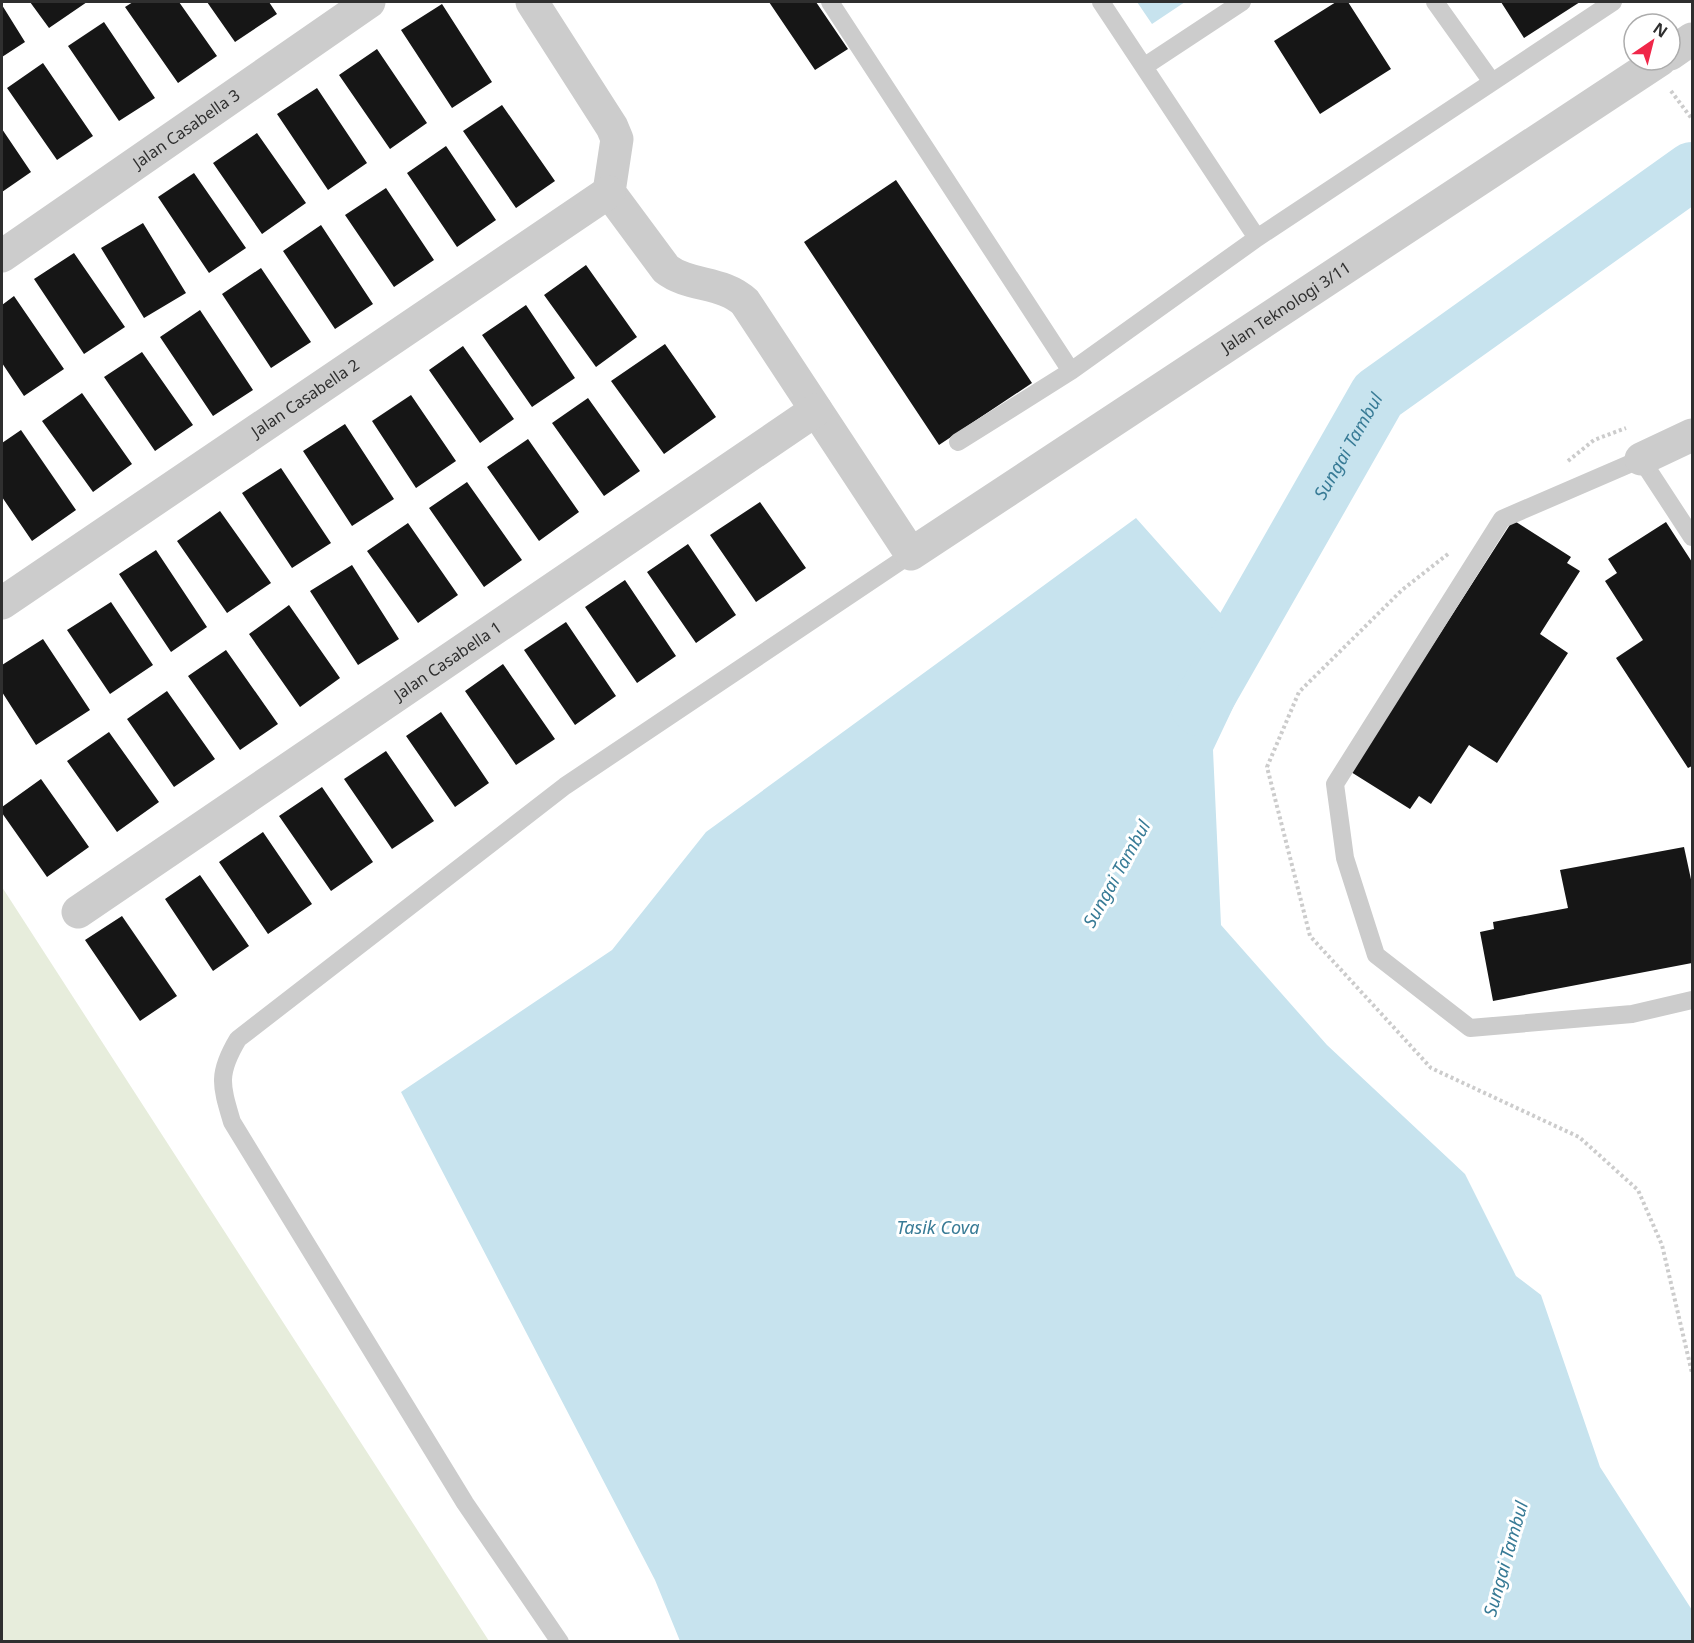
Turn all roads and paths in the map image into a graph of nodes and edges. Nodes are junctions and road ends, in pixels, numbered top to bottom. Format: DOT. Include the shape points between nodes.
graph roads {
  1 [pos="369,2"];
  2 [pos="531,2"];
  3 [pos="830,2"];
  4 [pos="1101,2"];
  5 [pos="1242,2"];
  6 [pos="1435,2"];
  7 [pos="1613,2"];
  8 [pos="1145,66"];
  9 [pos="1642,72"];
  10 [pos="1492,82"];
  11 [pos="1684,109"];
  12 [pos="1692,119"];
  13 [pos="609,192"];
  14 [pos="1257,238"];
  15 [pos="2,256"];
  16 [pos="1071,371"];
  17 [pos="816,410"];
  18 [pos="1627,427"];
  19 [pos="1691,440"];
  20 [pos="958,442"];
  21 [pos="1641,459"];
  22 [pos="1566,461"];
  23 [pos="1692,537"];
  24 [pos="1457,547"];
  25 [pos="911,554"];
  26 [pos="2,603"];
  27 [pos="78,912"];
  28 [pos="1692,1000"];
  29 [pos="1692,1373"];
  30 [pos="560,1641"];
  1 -- 15 [label="street, Jalan Casabella 3"];
  2 -- 13 [label="street" via="617,139"];
  3 -- 16 [label="lane"];
  4 -- 8 [label="lane"];
  5 -- 8 [label="lane"];
  6 -- 10 [label="lane"];
  7 -- 10 [label="lane"];
  8 -- 14 [label="lane"];
  9 -- 25 [label="street, Jalan Teknologi 3/11"];
  10 -- 14 [label="lane"];
  11 -- 12 [label="path"];
  13 -- 17 [label="street" via="666,269 675,276 734,292 744,302"];
  13 -- 26 [label="street, Jalan Casabella 2"];
  14 -- 16 [label="lane"];
  16 -- 20 [label="lane"];
  17 -- 25 [label="street"];
  17 -- 27 [label="street, Jalan Casabella 1"];
  18 -- 22 [label="path" via="1594,440"];
  19 -- 21 [label="street"];
  21 -- 23 [label="lane"];
  21 -- 28 [label="lane" via="1502,519 1335,784 1345,858 1376,955 1470,1028 1632,1014"];
  24 -- 29 [label="path" via="1402,590 1299,692 1267,767 1310,936 1431,1068 1579,1137 1638,1190 1662,1245"];
  25 -- 30 [label="lane" via="565,786 238,1039 225,1060 221,1086 232,1122 465,1503"];
}
